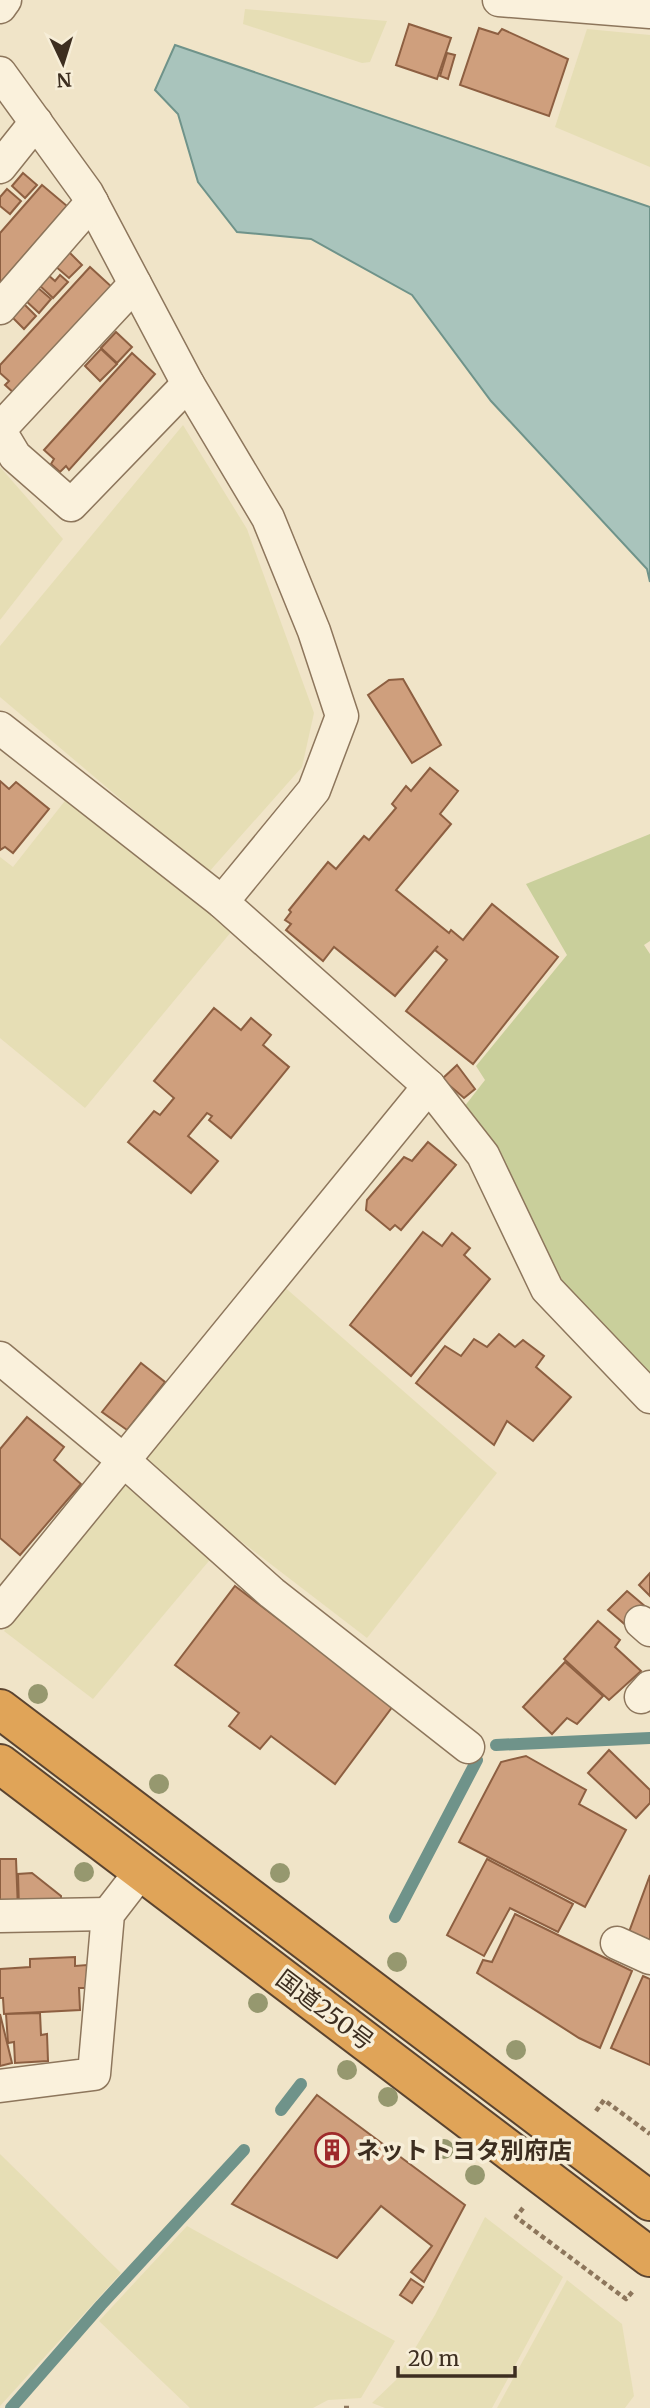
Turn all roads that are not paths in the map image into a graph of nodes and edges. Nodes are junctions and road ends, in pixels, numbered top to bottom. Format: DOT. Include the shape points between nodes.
graph roads {
  1 [pos="5,0"];
  2 [pos="499,0"];
  3 [pos="0,7"];
  4 [pos="650,12"];
  5 [pos="0,73"];
  6 [pos="36,122"];
  7 [pos="0,167"];
  8 [pos="92,202"];
  9 [pos="135,284"];
  10 [pos="0,308"];
  11 [pos="188,384"];
  12 [pos="0,430"];
  13 [pos="0,729"];
  14 [pos="222,902"];
  15 [pos="429,1086"];
  16 [pos="0,1358"];
  17 [pos="650,1396"];
  18 [pos="123,1460"];
  19 [pos="0,1612"];
  20 [pos="0,1709"];
  21 [pos="468,1747"];
  22 [pos="0,1764"];
  23 [pos="142,1871"];
  24 [pos="108,1914"];
  25 [pos="0,1916"];
  26 [pos="617,1943"];
  27 [pos="650,1958"];
  28 [pos="0,2086"];
  29 [pos="650,2201"];
  30 [pos="650,2257"];
  1 -- 3 [label="street"];
  2 -- 4 [label="street"];
  5 -- 6 [label="street"];
  6 -- 7 [label="street"];
  6 -- 8 [label="street"];
  8 -- 9 [label="street"];
  8 -- 10 [label="street"];
  9 -- 11 [label="street"];
  9 -- 12 [label="street"];
  11 -- 12 [label="street" via="71,505 15,456"];
  11 -- 14 [label="street" via="268,517 342,716 314,790"];
  13 -- 14 [label="street"];
  14 -- 15 [label="street"];
  15 -- 17 [label="street" via="483,1155 547,1289"];
  15 -- 18 [label="street"];
  16 -- 18 [label="street"];
  18 -- 19 [label="street"];
  18 -- 21 [label="street" via="272,1593"];
  20 -- 29 [label="highway, 国道250号"];
  22 -- 23 [label="highway, 国道250号"];
  23 -- 24 [label="street"];
  23 -- 30 [label="highway, 国道250号"];
  24 -- 25 [label="street"];
  24 -- 28 [label="street" via="93,2074"];
  26 -- 27 [label="street"];
}
